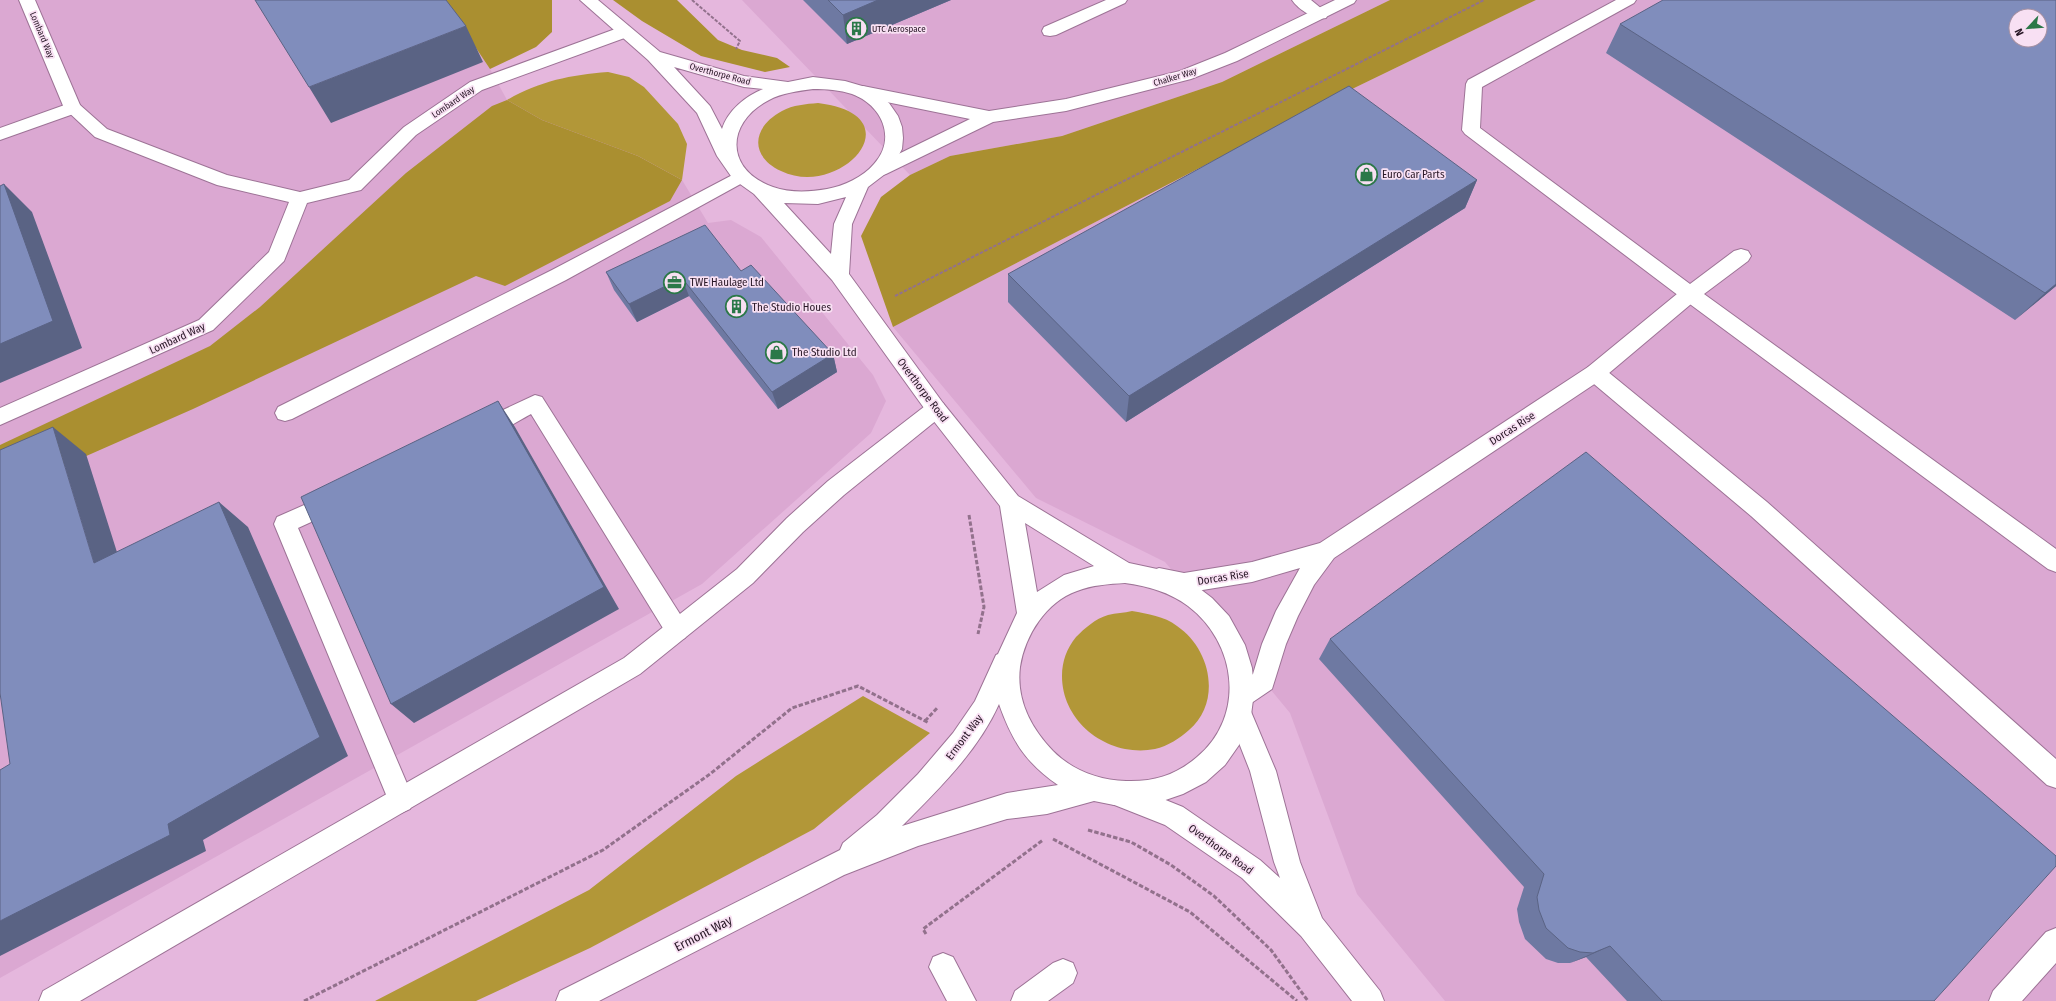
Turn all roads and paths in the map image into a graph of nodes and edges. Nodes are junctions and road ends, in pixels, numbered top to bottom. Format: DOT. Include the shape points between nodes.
graph roads {
  1 [pos="26,0"];
  2 [pos="588,0"];
  3 [pos="692,0"];
  4 [pos="1119,0"];
  5 [pos="1300,0"];
  6 [pos="1348,0"];
  7 [pos="1484,0"];
  8 [pos="1628,0"];
  9 [pos="1320,14"];
  10 [pos="1050,31"];
  11 [pos="624,32"];
  12 [pos="654,56"];
  13 [pos="723,75"];
  14 [pos="786,87"];
  15 [pos="863,92"];
  16 [pos="73,108"];
  17 [pos="990,117"];
  18 [pos="0,134"];
  19 [pos="735,170"];
  20 [pos="880,170"];
  21 [pos="862,183"];
  22 [pos="761,190"];
  23 [pos="300,198"];
  24 [pos="1741,256"];
  25 [pos="839,275"];
  26 [pos="1690,294"];
  27 [pos="865,312"];
  28 [pos="1595,373"];
  29 [pos="936,409"];
  30 [pos="285,413"];
  31 [pos="0,417"];
  32 [pos="464,437"];
  33 [pos="357,490"];
  34 [pos="1010,503"];
  35 [pos="968,515"];
  36 [pos="1326,551"];
  37 [pos="2056,562"];
  38 [pos="1133,574"];
  39 [pos="1029,614"];
  40 [pos="677,630"];
  41 [pos="977,636"];
  42 [pos="1014,640"];
  43 [pos="940,705"];
  44 [pos="1241,705"];
  45 [pos="925,721"];
  46 [pos="962,741"];
  47 [pos="2056,776"];
  48 [pos="1105,791"];
  49 [pos="401,800"];
  50 [pos="1080,828"];
  51 [pos="1055,835"];
  52 [pos="1048,836"];
  53 [pos="836,865"];
  54 [pos="1311,926"];
  55 [pos="2056,942"];
  56 [pos="943,967"];
  57 [pos="1063,973"];
  58 [pos="53,1001"];
  59 [pos="304,1001"];
  60 [pos="570,1001"];
  61 [pos="962,1001"];
  62 [pos="1025,1001"];
  63 [pos="1297,1001"];
  64 [pos="1308,1001"];
  65 [pos="1370,1001"];
  66 [pos="2003,1001"];
  1 -- 16 [label="street, Lombard Way"];
  2 -- 11 [label="street, Overthorpe Road"];
  3 -- 13 [label="path" via="740,41"];
  4 -- 10 [label="street"];
  5 -- 9 [label="street"];
  6 -- 9 [label="street, Chalker Way"];
  7 -- 27 [label="path"];
  8 -- 26 [label="street" via="1474,84 1471,130"];
  9 -- 17 [label="street, Chalker Way" via="1231,57 1186,75 1066,105"];
  11 -- 12 [label="street, Overthorpe Road"];
  11 -- 23 [label="street, Lombard Way" via="476,86 410,131 355,185"];
  12 -- 13 [label="street, Overthorpe Road"];
  12 -- 19 [label="street, Overthorpe Road" via="704,110"];
  13 -- 14 [label="street, Overthorpe Road"];
  14 -- 15 [label="street" via="813,83 839,85"];
  14 -- 19 [label="street" via="743,110 730,127 725,145"];
  15 -- 17 [label="street, Chalker Way"];
  15 -- 20 [label="street" via="880,103 892,118 896,135 892,153"];
  16 -- 18 [label="street"];
  16 -- 23 [label="street, Lombard Way" via="101,133 223,180"];
  17 -- 20 [label="street, Chalker Way"];
  19 -- 22 [label="street"];
  19 -- 30 [label="street" via="559,275"];
  20 -- 21 [label="street"];
  21 -- 22 [label="street" via="838,193 811,198 785,197"];
  21 -- 25 [label="street" via="843,224"];
  22 -- 25 [label="street, Overthorpe Road"];
  23 -- 31 [label="street, Lombard Way" via="277,256 206,325"];
  24 -- 26 [label="street, Dorcas Rise"];
  25 -- 27 [label="street, Overthorpe Road"];
  26 -- 28 [label="street, Dorcas Rise"];
  26 -- 37 [label="street"];
  27 -- 29 [label="street, Overthorpe Road"];
  28 -- 36 [label="street, Dorcas Rise"];
  28 -- 47 [label="street" via="1759,510"];
  29 -- 34 [label="street, Overthorpe Road"];
  29 -- 40 [label="street" via="836,488 745,576"];
  32 -- 40 [label="street" via="536,403"];
  33 -- 49 [label="street" via="285,524"];
  34 -- 38 [label="street, Overthorpe Road"];
  34 -- 39 [label="street, Overthorpe Road"];
  35 -- 41 [label="path" via="984,607"];
  36 -- 38 [label="street, Dorcas Rise" via="1252,572 1184,583"];
  36 -- 44 [label="street, Dorcas Rise" via="1306,578 1288,612 1274,644 1263,681"];
  38 -- 39 [label="street" via="1097,575 1071,583 1048,596"];
  38 -- 44 [label="street" via="1175,586 1204,605 1226,631 1240,662"];
  39 -- 42 [label="street"];
  40 -- 49 [label="street" via="632,666"];
  42 -- 46 [label="street, Ermont Way" via="984,709"];
  42 -- 48 [label="street, Overthorpe Road" via="1006,674 1011,710 1028,744 1057,771"];
  43 -- 45 [label="path"];
  44 -- 48 [label="street, Ermont Way" via="1228,743 1208,766 1181,784 1150,793"];
  44 -- 54 [label="street, Overthorpe Road" via="1263,771 1287,862"];
  45 -- 46 [label="path"];
  45 -- 59 [label="path" via="858,686 792,708 710,774 603,850"];
  46 -- 53 [label="street, Ermont Way" via="927,783 886,824"];
  48 -- 53 [label="street, Ermont Way" via="1007,806 918,833"];
  48 -- 54 [label="street, Overthorpe Road" via="1174,816 1201,833 1251,869"];
  49 -- 58 [label="street"];
  50 -- 64 [label="path" via="1131,842 1171,865 1214,896 1271,950"];
  51 -- 52 [label="path"];
  52 -- 56 [label="path" via="923,929"];
  52 -- 63 [label="path" via="1190,912"];
  53 -- 60 [label="street, Ermont Way"];
  54 -- 65 [label="street, Overthorpe Road"];
  55 -- 66 [label="street"];
  56 -- 61 [label="street"];
  57 -- 62 [label="street"];
}
